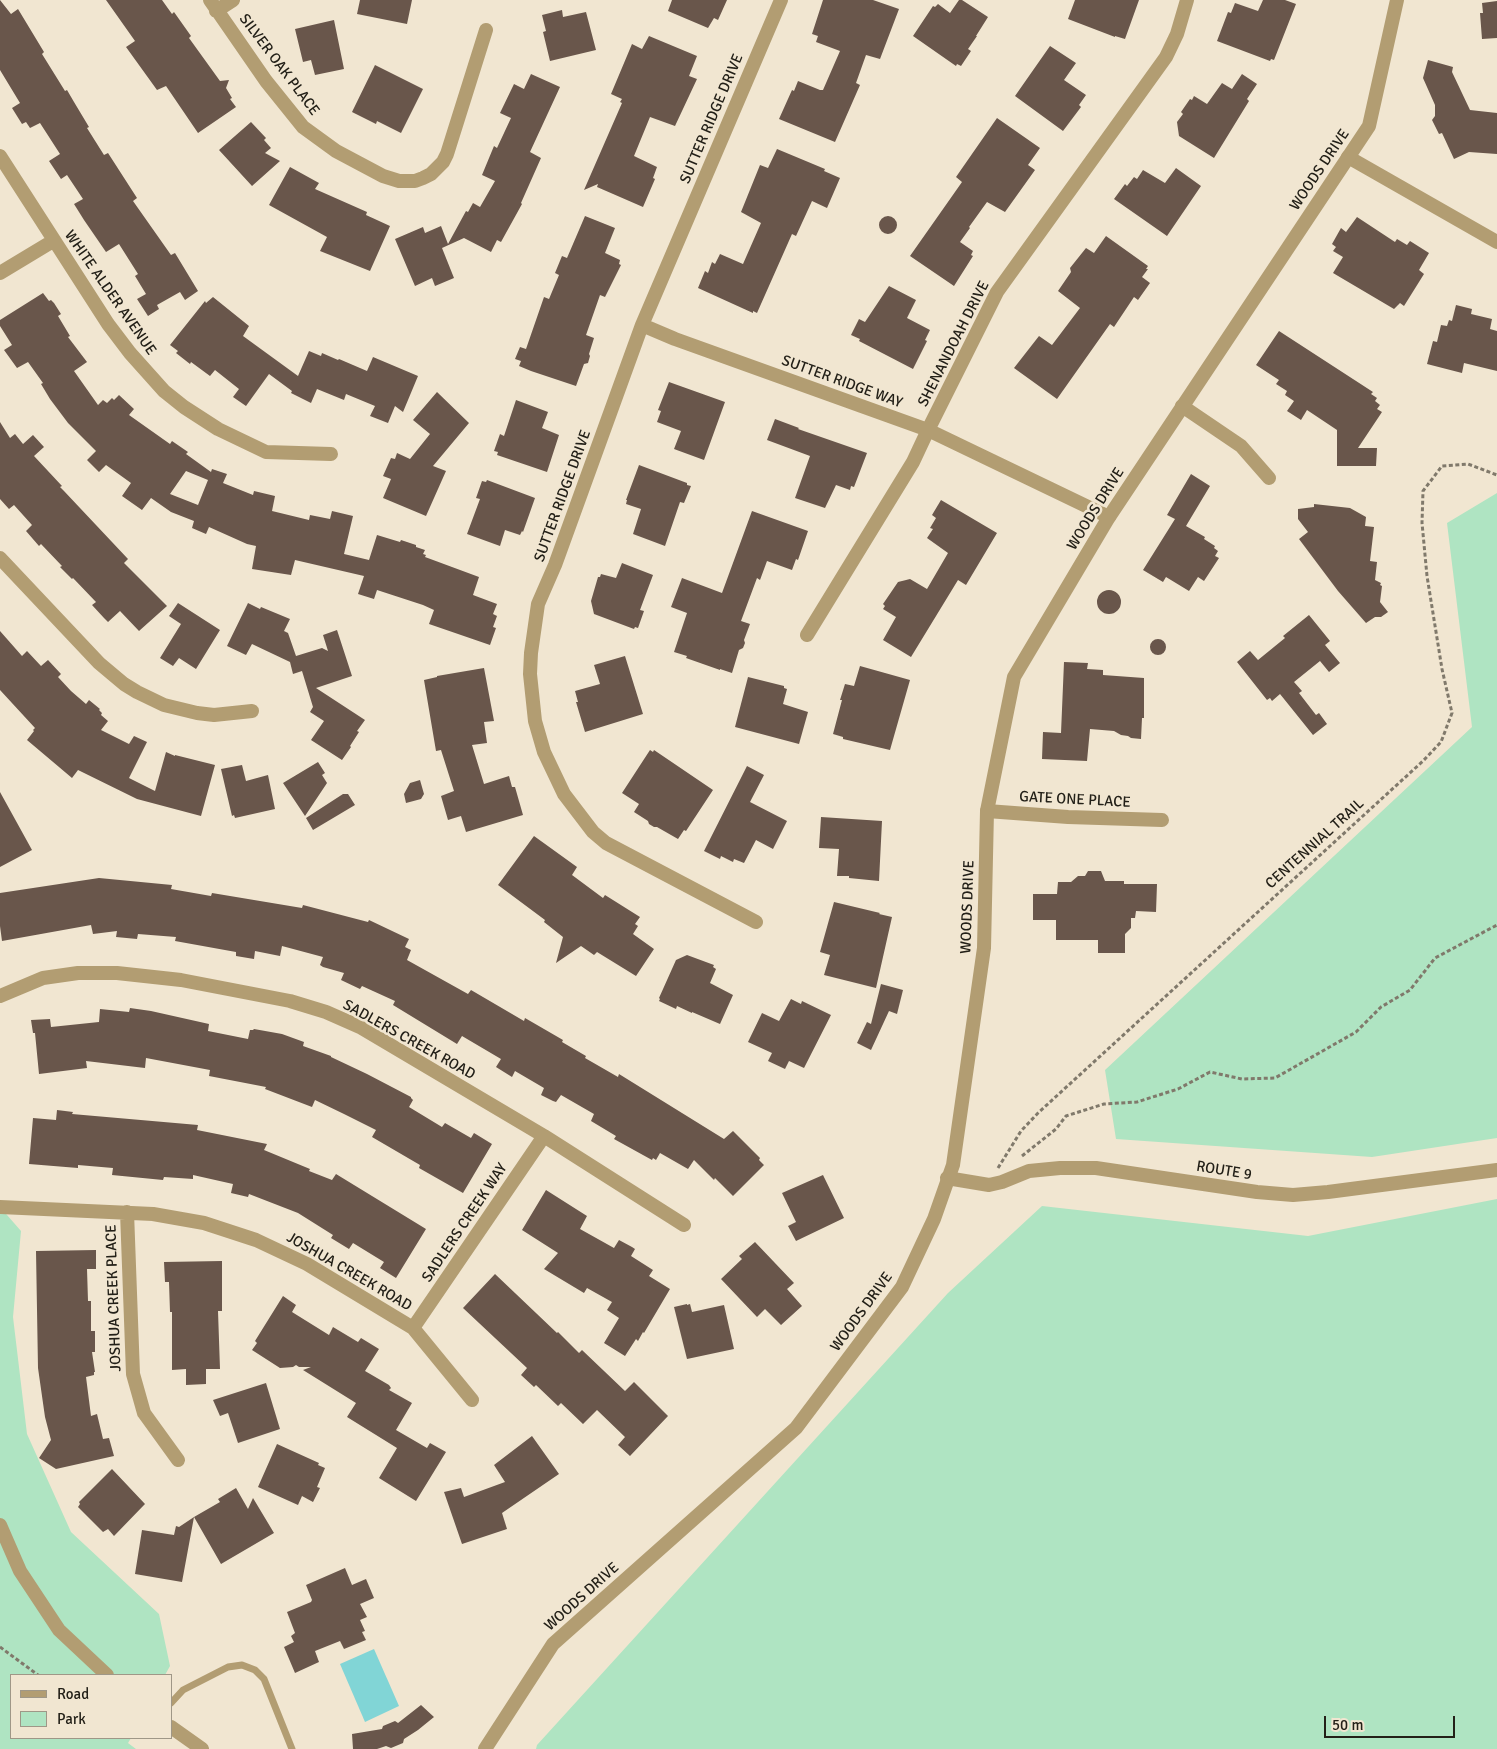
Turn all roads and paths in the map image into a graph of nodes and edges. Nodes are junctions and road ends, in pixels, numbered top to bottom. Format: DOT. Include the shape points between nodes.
graph roads {
  1 [pos="233,0"];
  2 [pos="781,0"];
  3 [pos="1187,0"];
  4 [pos="1397,0"];
  5 [pos="213,6"];
  6 [pos="486,30"];
  7 [pos="0,156"];
  8 [pos="1348,157"];
  9 [pos="53,241"];
  10 [pos="1497,242"];
  11 [pos="0,273"];
  12 [pos="642,326"];
  13 [pos="1182,406"];
  14 [pos="928,430"];
  15 [pos="331,454"];
  16 [pos="1497,475"];
  17 [pos="1269,478"];
  18 [pos="1109,517"];
  19 [pos="0,558"];
  20 [pos="807,635"];
  21 [pos="252,712"];
  22 [pos="987,811"];
  23 [pos="1162,820"];
  24 [pos="756,922"];
  25 [pos="1497,925"];
  26 [pos="0,996"];
  27 [pos="544,1136"];
  28 [pos="1021,1157"];
  29 [pos="997,1169"];
  30 [pos="1497,1170"];
  31 [pos="947,1178"];
  32 [pos="0,1207"];
  33 [pos="127,1212"];
  34 [pos="684,1225"];
  35 [pos="413,1328"];
  36 [pos="472,1400"];
  37 [pos="178,1460"];
  38 [pos="0,1525"];
  39 [pos="0,1647"];
  40 [pos="37,1674"];
  41 [pos="106,1674"];
  42 [pos="172,1702"];
  43 [pos="172,1728"];
  44 [pos="202,1749"];
  45 [pos="292,1749"];
  46 [pos="485,1749"];
  1 -- 5 [label="street"];
  2 -- 12 [label="street, SUTTER RIDGE DRIVE"];
  3 -- 14 [label="street, SHENANDOAH DRIVE" via="1166,57 997,292"];
  4 -- 8 [label="street, WOODS DRIVE" via="1369,126"];
  5 -- 6 [label="street, SILVER OAK PLACE" via="303,127 336,151 399,181 424,178 443,162"];
  7 -- 9 [label="street, WHITE ALDER AVENUE"];
  8 -- 10 [label="street"];
  8 -- 13 [label="street, WOODS DRIVE"];
  9 -- 11 [label="street"];
  9 -- 15 [label="street, WHITE ALDER AVENUE" via="123,345 152,380 174,400 218,429 266,452"];
  12 -- 14 [label="street, SUTTER RIDGE WAY"];
  12 -- 24 [label="street, SUTTER RIDGE DRIVE" via="538,604 530,674 535,721 544,752 564,794 593,832 606,843"];
  13 -- 17 [label="street" via="1241,446"];
  13 -- 18 [label="street, WOODS DRIVE"];
  14 -- 18 [label="street, SUTTER RIDGE WAY"];
  14 -- 20 [label="street, SHENANDOAH DRIVE" via="913,462"];
  16 -- 29 [label="path, CENTENNIAL TRAIL" via="1468,464 1442,466 1424,492 1422,523 1427,576 1452,713 1441,742 1038,1113 1021,1131"];
  18 -- 22 [label="street, WOODS DRIVE" via="1014,677"];
  19 -- 21 [label="street" via="99,663 124,684 164,705 197,713 214,716"];
  22 -- 23 [label="street, GATE ONE PLACE"];
  22 -- 31 [label="street, WOODS DRIVE" via="984,948 953,1165"];
  25 -- 28 [label="path" via="1435,958 1410,990 1381,1007 1356,1032 1276,1078 1242,1079 1210,1072 1178,1089 1137,1102 1104,1104 1066,1116 1056,1129"];
  26 -- 27 [label="street, SADLERS CREEK ROAD" via="44,978 107,973 181,980 290,1001 326,1012 360,1028"];
  27 -- 34 [label="street, SADLERS CREEK ROAD"];
  27 -- 35 [label="street, SADLERS CREEK WAY"];
  30 -- 31 [label="street, ROUTE 9" via="1293,1195 1096,1168 1029,1171 989,1185"];
  31 -- 46 [label="street, WOODS DRIVE" via="934,1219 902,1287 796,1428 553,1644"];
  32 -- 33 [label="street, JOSHUA CREEK ROAD"];
  33 -- 35 [label="street, JOSHUA CREEK ROAD" via="187,1220 256,1240 307,1264"];
  33 -- 37 [label="street, JOSHUA CREEK PLACE" via="133,1374 144,1413"];
  35 -- 36 [label="street, JOSHUA CREEK ROAD"];
  38 -- 41 [label="street" via="20,1571 59,1630"];
  39 -- 40 [label="path"];
  42 -- 45 [label="lane" via="183,1690 228,1667 242,1665 255,1670 264,1679"];
  43 -- 44 [label="street"];
}
